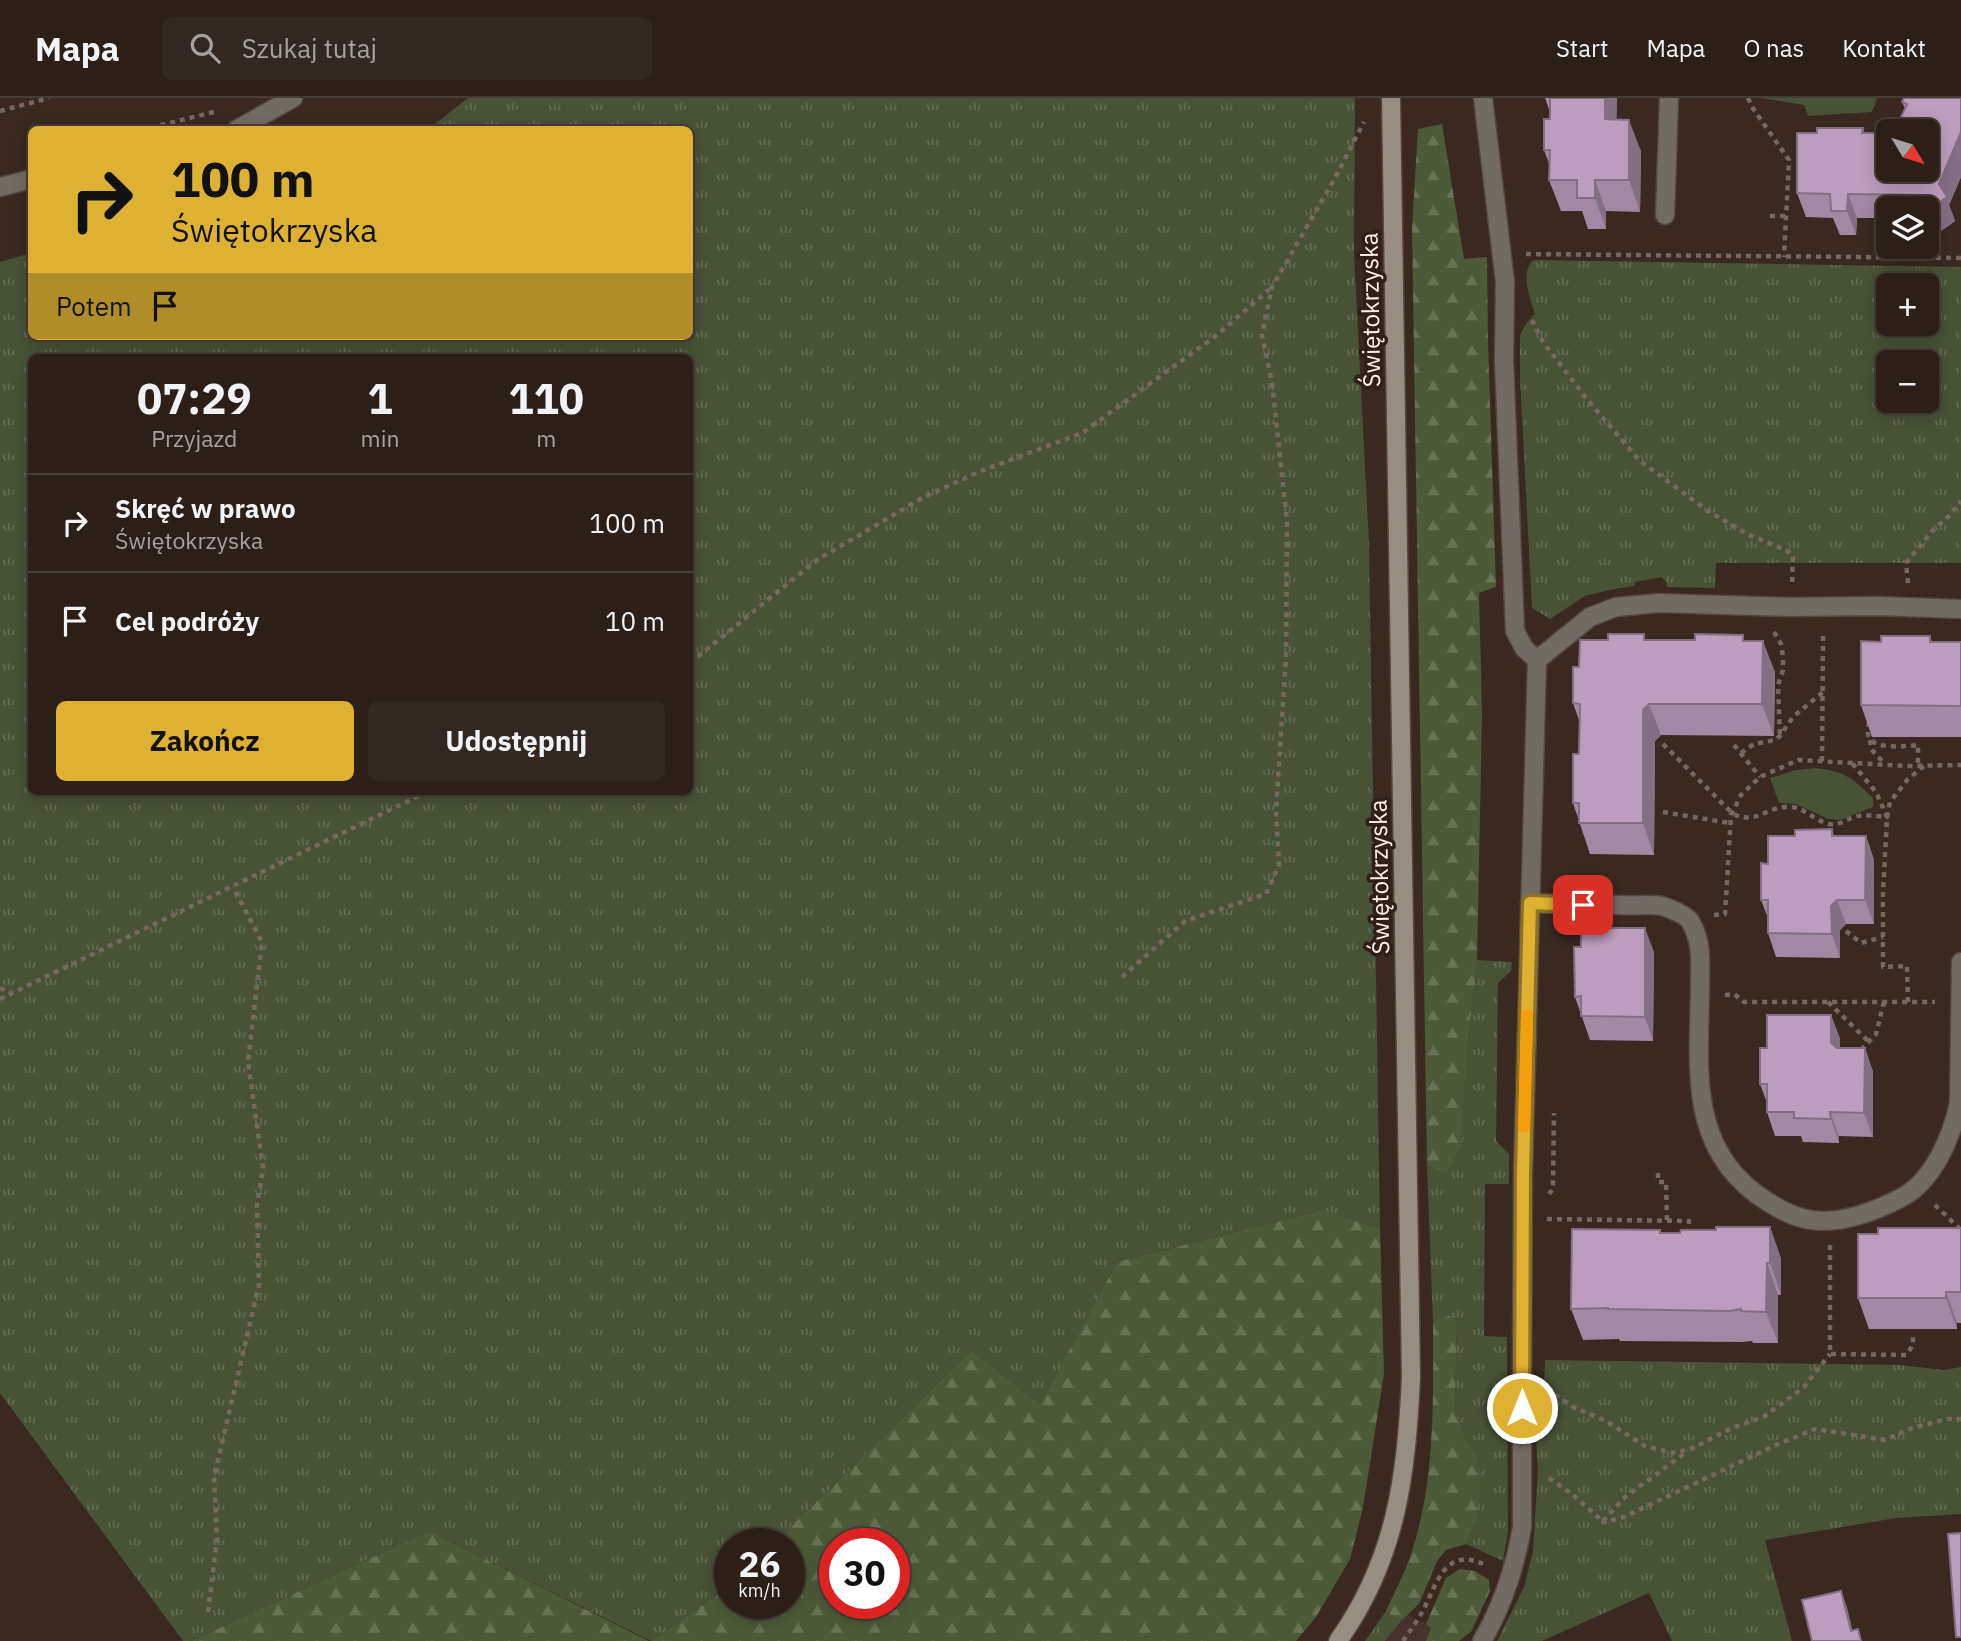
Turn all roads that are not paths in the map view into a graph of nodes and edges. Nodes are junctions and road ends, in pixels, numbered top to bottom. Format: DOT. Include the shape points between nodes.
graph roads {
  1 [pos="293,98"];
  2 [pos="1391,98"];
  3 [pos="1483,98"];
  4 [pos="1669,98"];
  5 [pos="243,126"];
  6 [pos="28,180"];
  7 [pos="0,187"];
  8 [pos="1665,215"];
  9 [pos="1961,609"];
  10 [pos="1537,660"];
  11 [pos="1530,903"];
  12 [pos="1961,962"];
  13 [pos="1338,1641"];
  14 [pos="1482,1641"];
  1 -- 5 [label="street"];
  2 -- 13 [label="main road, Świętokrzyska" via="1411,1378 1404,1477 1391,1533 1375,1578"];
  3 -- 10 [label="street" via="1504,282 1516,631"];
  4 -- 8 [label="street"];
  6 -- 7 [label="street"];
  9 -- 10 [label="street" via="1659,603 1616,607 1590,617"];
  10 -- 11 [label="street"];
  11 -- 12 [label="street" via="1664,906 1689,919 1700,947 1699,1090 1715,1146 1752,1192 1803,1219 1829,1221 1882,1207 1906,1195 1942,1152 1959,1103"];
  11 -- 14 [label="street" via="1523,1173 1531,1382 1522,1461 1522,1527 1511,1577"];
}
